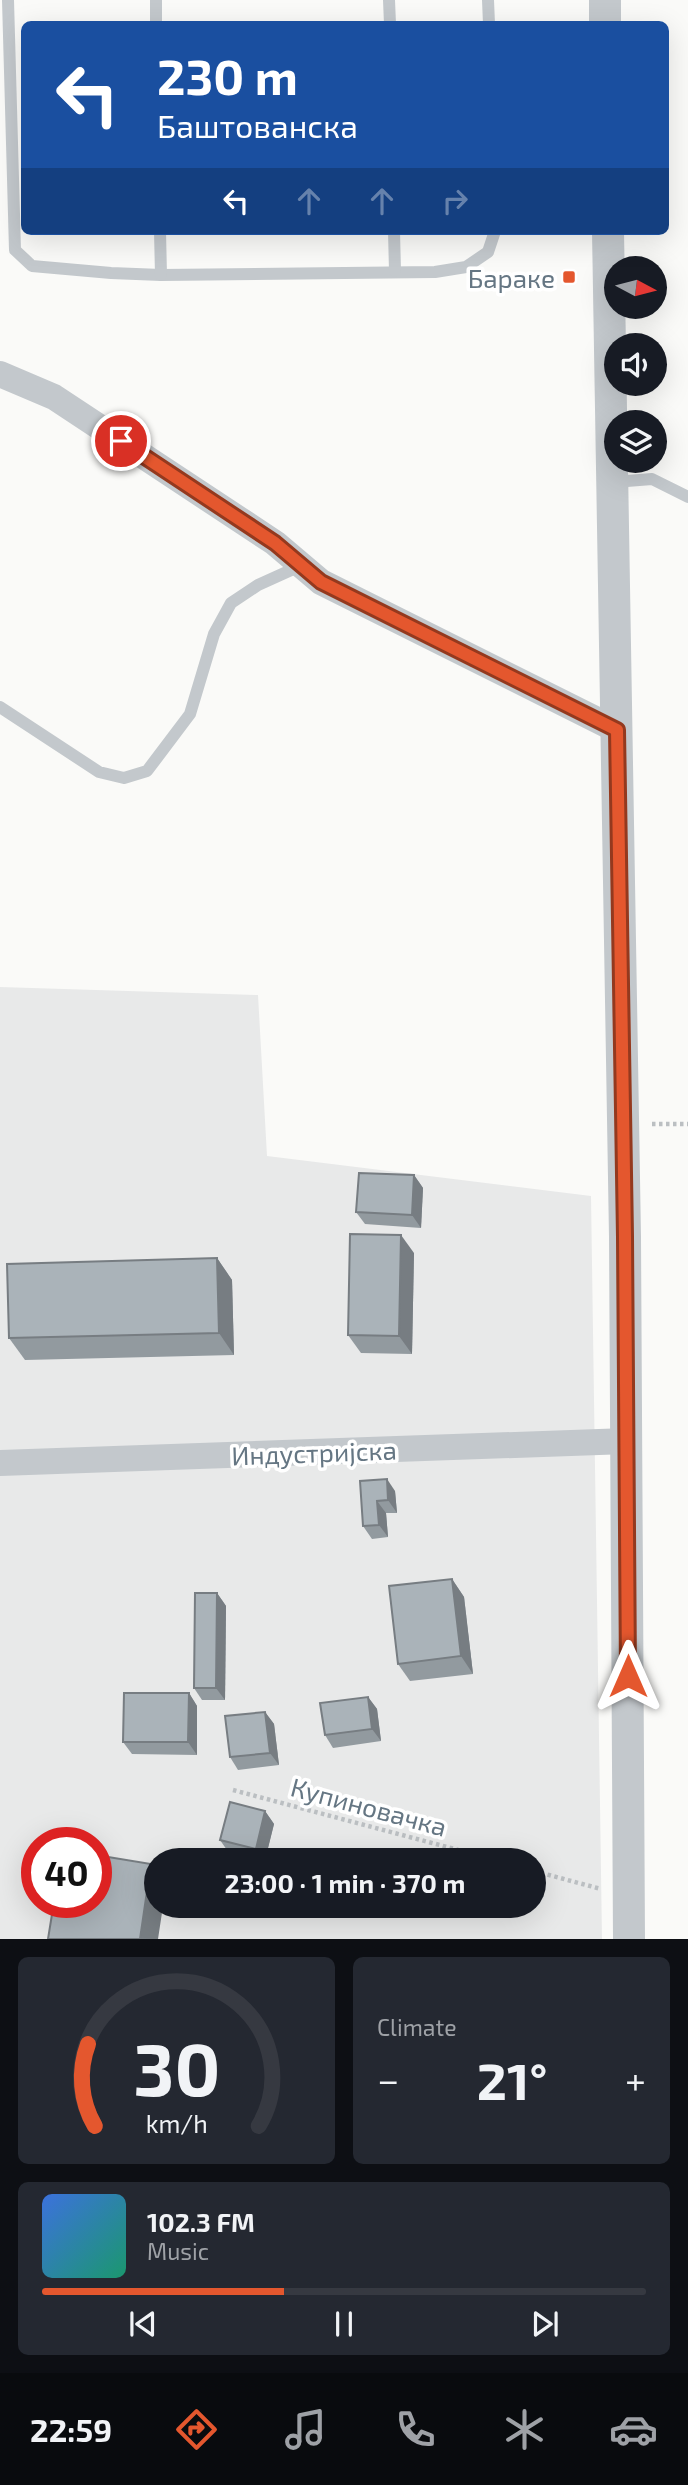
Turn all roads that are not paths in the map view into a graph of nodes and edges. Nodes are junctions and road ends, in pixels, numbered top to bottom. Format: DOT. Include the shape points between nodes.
graph roads {
  1 [pos="8,0"];
  2 [pos="156,0"];
  3 [pos="389,0"];
  4 [pos="488,0"];
  5 [pos="605,0"];
  6 [pos="156,21"];
  7 [pos="390,21"];
  8 [pos="489,21"];
  9 [pos="605,21"];
  10 [pos="160,235"];
  11 [pos="394,235"];
  12 [pos="494,235"];
  13 [pos="608,235"];
  14 [pos="395,271"];
  15 [pos="161,275"];
  16 [pos="0,374"];
  17 [pos="613,482"];
  18 [pos="688,497"];
  19 [pos="300,566"];
  20 [pos="0,707"];
  21 [pos="617,730"];
  22 [pos="627,1441"];
  23 [pos="0,1462"];
  24 [pos="629,1939"];
  1 -- 15 [label="lane" via="15,250 32,265"];
  2 -- 6 [label="lane"];
  3 -- 7 [label="lane"];
  4 -- 8 [label="lane"];
  5 -- 9 [label="street"];
  10 -- 15 [label="lane"];
  11 -- 14 [label="lane"];
  12 -- 14 [label="lane" via="488,252 466,267"];
  13 -- 17 [label="street"];
  14 -- 15 [label="lane"];
  16 -- 19 [label="street" via="54,397 275,543"];
  17 -- 18 [label="lane" via="652,479"];
  17 -- 21 [label="street"];
  19 -- 20 [label="lane" via="231,603 214,634 190,715 147,771 124,778 99,772"];
  19 -- 21 [label="street" via="321,582"];
  21 -- 22 [label="street"];
  22 -- 23 [label="street, Индустријска"];
  22 -- 24 [label="street"];
}
